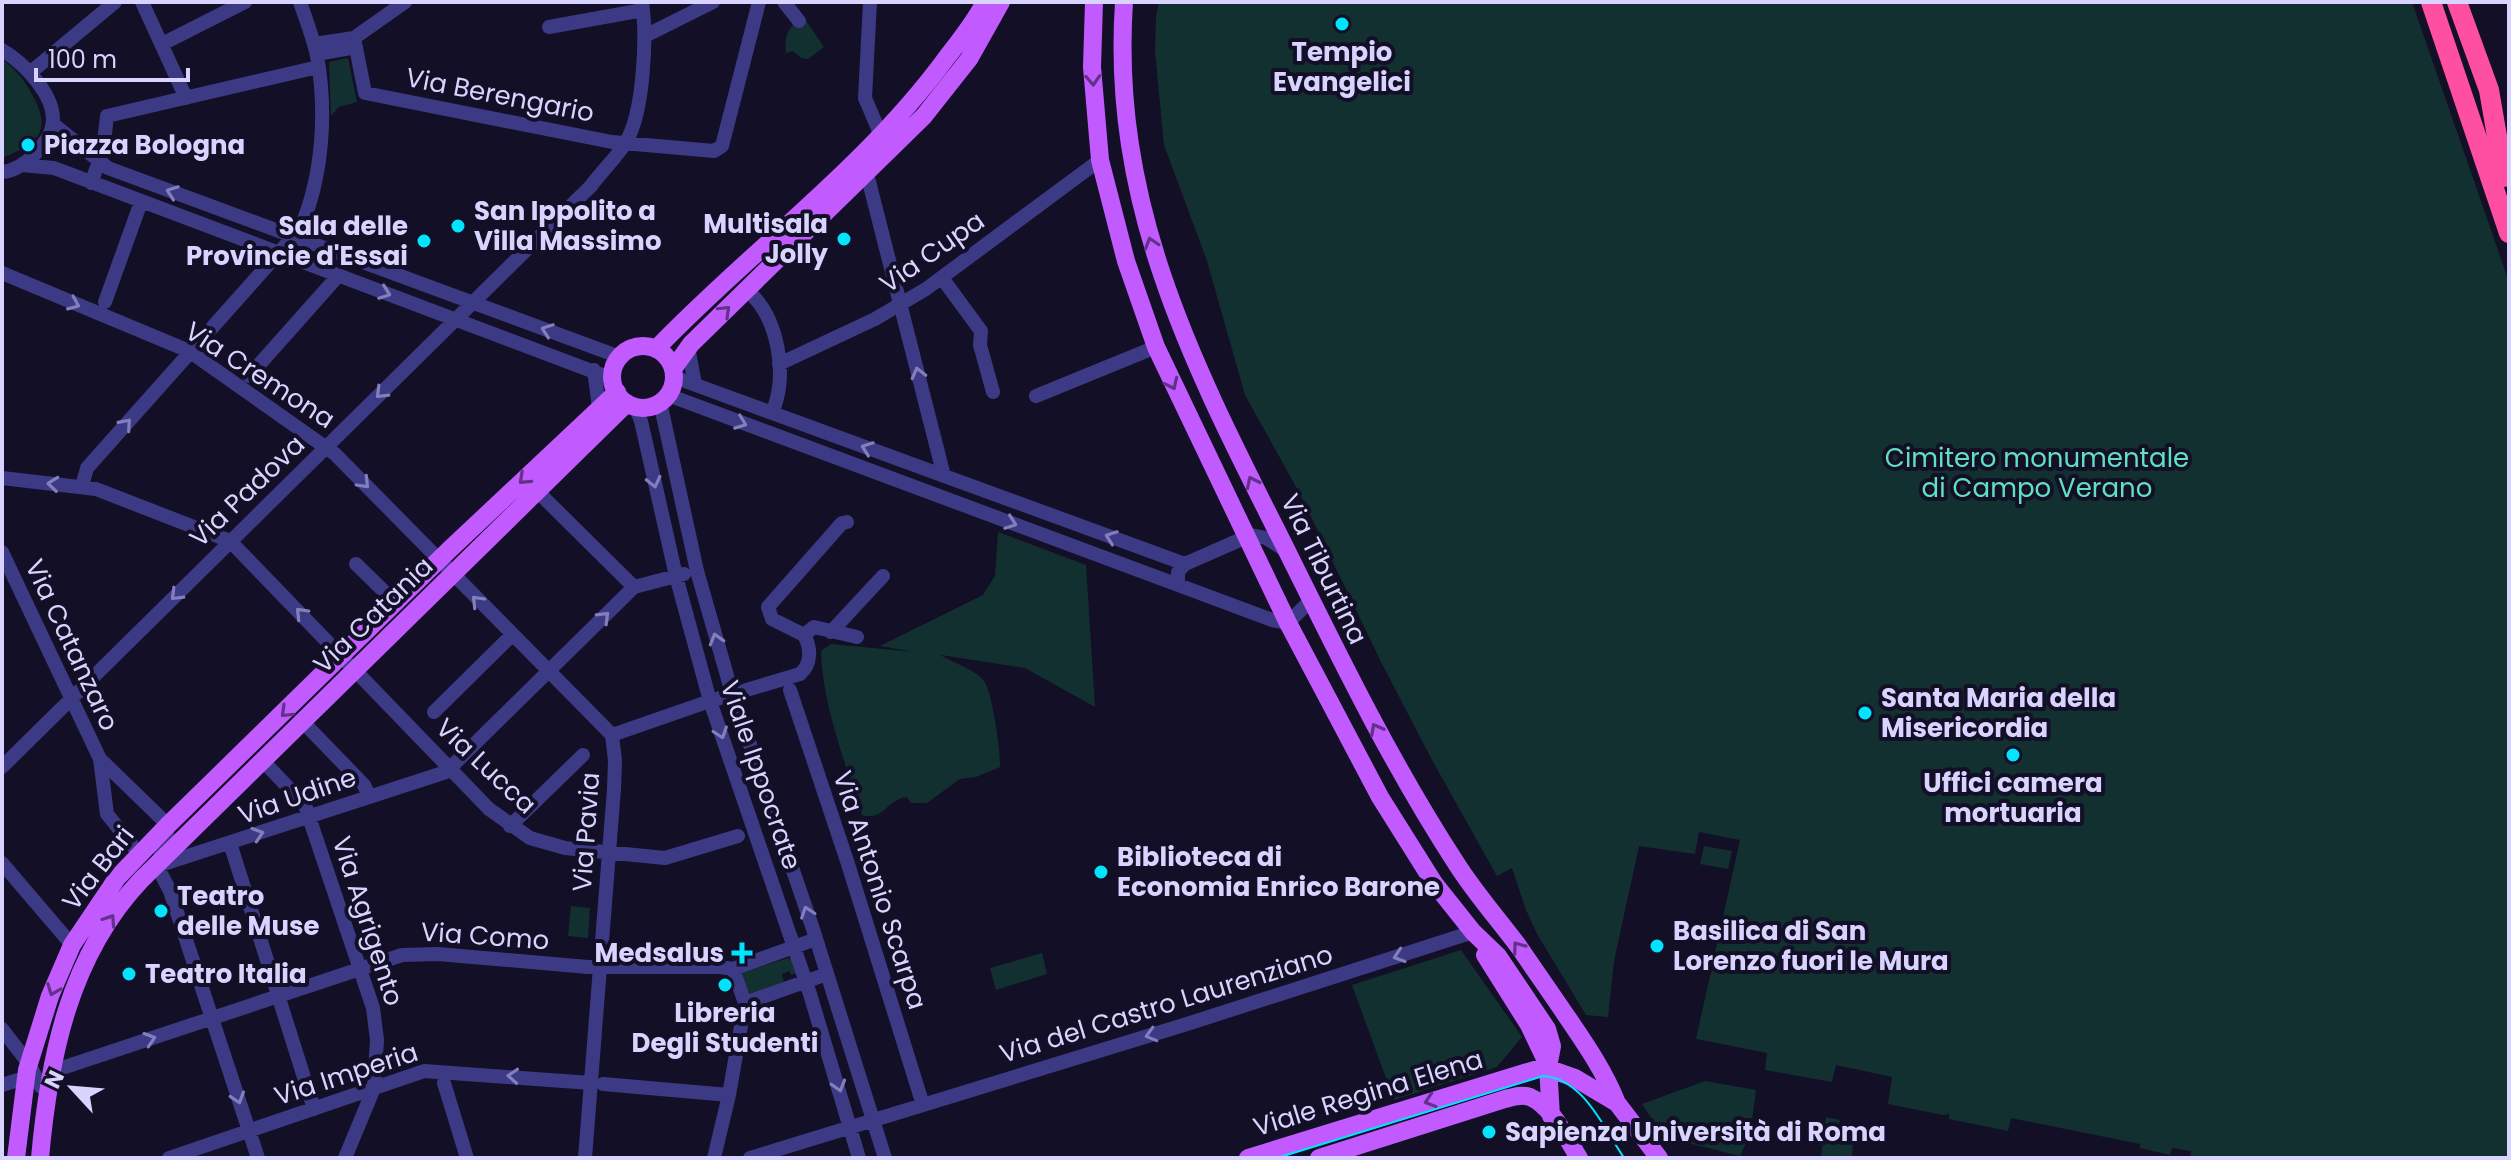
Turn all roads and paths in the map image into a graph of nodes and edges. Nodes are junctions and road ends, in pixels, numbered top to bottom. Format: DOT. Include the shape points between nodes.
graph roads {
  1 [pos="115,2"];
  2 [pos="142,2"];
  3 [pos="245,2"];
  4 [pos="300,2"];
  5 [pos="405,2"];
  6 [pos="713,2"];
  7 [pos="759,2"];
  8 [pos="784,2"];
  9 [pos="870,2"];
  10 [pos="976,2"];
  11 [pos="1094,2"];
  12 [pos="1124,2"];
  13 [pos="2419,2"];
  14 [pos="2431,2"];
  15 [pos="2444,2"];
  16 [pos="2457,2"];
  17 [pos="997,5"];
  18 [pos="642,6"];
  19 [pos="799,21"];
  20 [pos="549,27"];
  21 [pos="645,36"];
  22 [pos="355,43"];
  23 [pos="162,44"];
  24 [pos="967,46"];
  25 [pos="2,50"];
  26 [pos="316,55"];
  27 [pos="31,72"];
  28 [pos="2489,90"];
  29 [pos="186,98"];
  30 [pos="53,124"];
  31 [pos="625,143"];
  32 [pos="884,144"];
  33 [pos="2509,151"];
  34 [pos="1100,160"];
  35 [pos="100,162"];
  36 [pos="865,163"];
  37 [pos="22,165"];
  38 [pos="4,175"];
  39 [pos="91,183"];
  40 [pos="2506,185"];
  41 [pos="141,202"];
  42 [pos="2507,227"];
  43 [pos="294,237"];
  44 [pos="277,253"];
  45 [pos="2,273"];
  46 [pos="338,276"];
  47 [pos="942,278"];
  48 [pos="754,297"];
  49 [pos="105,302"];
  50 [pos="474,303"];
  51 [pos="900,305"];
  52 [pos="458,319"];
  53 [pos="688,347"];
  54 [pos="1156,347"];
  55 [pos="656,349"];
  56 [pos="189,351"];
  57 [pos="620,357"];
  58 [pos="779,364"];
  59 [pos="594,370"];
  60 [pos="674,373"];
  61 [pos="249,376"];
  62 [pos="695,384"];
  63 [pos="993,392"];
  64 [pos="1036,396"];
  65 [pos="664,399"];
  66 [pos="627,400"];
  67 [pos="775,405"];
  68 [pos="602,416"];
  69 [pos="787,419"];
  70 [pos="779,437"];
  71 [pos="326,447"];
  72 [pos="944,476"];
  73 [pos="2,478"];
  74 [pos="82,486"];
  75 [pos="537,491"];
  76 [pos="991,494"];
  77 [pos="984,513"];
  78 [pos="847,522"];
  79 [pos="1246,536"];
  80 [pos="230,541"];
  81 [pos="2,552"];
  82 [pos="1287,552"];
  83 [pos="439,561"];
  84 [pos="356,564"];
  85 [pos="1185,564"];
  86 [pos="697,571"];
  87 [pos="452,575"];
  88 [pos="676,576"];
  89 [pos="883,576"];
  90 [pos="1178,585"];
  91 [pos="634,587"];
  92 [pos="1310,601"];
  93 [pos="397,604"];
  94 [pos="1288,623"];
  95 [pos="831,632"];
  96 [pos="804,635"];
  97 [pos="511,636"];
  98 [pos="857,637"];
  99 [pos="348,664"];
  100 [pos="548,672"];
  101 [pos="790,690"];
  102 [pos="732,693"];
  103 [pos="71,699"];
  104 [pos="710,701"];
  105 [pos="434,712"];
  106 [pos="302,721"];
  107 [pos="612,735"];
  108 [pos="583,755"];
  109 [pos="100,759"];
  110 [pos="262,760"];
  111 [pos="2,767"];
  112 [pos="451,769"];
  113 [pos="369,796"];
  114 [pos="310,817"];
  115 [pos="167,826"];
  116 [pos="510,826"];
  117 [pos="738,836"];
  118 [pos="230,843"];
  119 [pos="610,853"];
  120 [pos="139,854"];
  121 [pos="2,863"];
  122 [pos="157,866"];
  123 [pos="1473,932"];
  124 [pos="816,939"];
  125 [pos="72,945"];
  126 [pos="794,948"];
  127 [pos="600,967"];
  128 [pos="360,968"];
  129 [pos="733,969"];
  130 [pos="827,974"];
  131 [pos="806,982"];
  132 [pos="278,996"];
  133 [pos="745,1003"];
  134 [pos="213,1019"];
  135 [pos="2,1029"];
  136 [pos="1548,1067"];
  137 [pos="38,1080"];
  138 [pos="444,1083"];
  139 [pos="597,1084"];
  140 [pos="2,1085"];
  141 [pos="374,1088"];
  142 [pos="729,1095"];
  143 [pos="1617,1103"];
  144 [pos="923,1105"];
  145 [pos="314,1109"];
  146 [pos="1551,1116"];
  147 [pos="872,1120"];
  148 [pos="850,1127"];
  149 [pos="249,1131"];
  150 [pos="859,1156"];
  151 [pos="16,1158"];
  152 [pos="40,1158"];
  153 [pos="169,1158"];
  154 [pos="258,1158"];
  155 [pos="345,1158"];
  156 [pos="467,1158"];
  157 [pos="585,1158"];
  158 [pos="714,1158"];
  159 [pos="750,1158"];
  160 [pos="885,1158"];
  161 [pos="1248,1158"];
  162 [pos="1319,1158"];
  163 [pos="1579,1158"];
  164 [pos="1659,1158"];
  1 -- 27 [label="street"];
  2 -- 23 [label="street"];
  3 -- 23 [label="street"];
  4 -- 26 [label="street"];
  5 -- 22 [label="street"];
  6 -- 21 [label="street"];
  7 -- 31 [label="street, Via Berengario" via="721,148"];
  8 -- 19 [label="street"];
  9 -- 32 [label="street" via="865,98"];
  10 -- 24 [label="street" via="957,34"];
  11 -- 34 [label="main road, one-way" via="1092,67"];
  82 -- 12 [label="main road, Via Tiburtina, one-way" via="1187,346 1153,251 1125,122"];
  13 -- 42 [label="highway" via="2459,119"];
  14 -- 42 [label="highway"];
  15 -- 40 [label="highway"];
  16 -- 28 [label="highway"];
  17 -- 24 [label="main road"];
  18 -- 20 [label="street"];
  18 -- 21 [label="street"];
  21 -- 31 [label="street" via="641,83"];
  22 -- 26 [label="street"];
  22 -- 31 [label="street, Via Berengario" via="365,93"];
  23 -- 29 [label="street"];
  24 -- 32 [label="main road" via="941,97"];
  25 -- 27 [label="street"];
  26 -- 29 [label="street"];
  26 -- 43 [label="street" via="322,111 314,188"];
  27 -- 30 [label="street"];
  28 -- 33 [label="highway"];
  28 -- 40 [label="highway"];
  29 -- 35 [label="street" via="107,116"];
  30 -- 35 [label="street"];
  30 -- 37 [label="street"];
  31 -- 50 [label="street, Via Padova" via="572,207"];
  32 -- 36 [label="main road"];
  34 -- 47 [label="street, Via Cupa"];
  34 -- 54 [label="main road" via="1126,261"];
  35 -- 39 [label="street"];
  43 -- 35 [label="street, one-way"];
  36 -- 51 [label="street"];
  53 -- 36 [label="main road, one-way"];
  36 -- 55 [label="main road"];
  37 -- 38 [label="street"];
  37 -- 39 [label="street" via="48,167"];
  39 -- 41 [label="street"];
  41 -- 44 [label="street"];
  41 -- 49 [label="street"];
  43 -- 44 [label="street"];
  43 -- 50 [label="street"];
  44 -- 46 [label="street"];
  44 -- 56 [label="street"];
  45 -- 56 [label="street, Via Cremona, one-way"];
  46 -- 52 [label="street, one-way"];
  46 -- 61 [label="street"];
  47 -- 51 [label="street, Via Cupa"];
  47 -- 63 [label="street" via="981,331"];
  48 -- 58 [label="street" via="769,320"];
  50 -- 52 [label="street, Via Padova"];
  57 -- 50 [label="street, one-way"];
  51 -- 58 [label="street, Via Cupa"];
  72 -- 51 [label="street, one-way"];
  52 -- 59 [label="street"];
  52 -- 71 [label="street, Via Padova, one-way"];
  53 -- 60 [label="main road"];
  53 -- 62 [label="street"];
  54 -- 64 [label="street"];
  54 -- 79 [label="main road, one-way"];
  55 -- 57 [label="main road" via="637,347"];
  55 -- 60 [label="main road" via="668,358"];
  56 -- 71 [label="street, Via Cremona"];
  74 -- 56 [label="street, one-way" via="87,468"];
  57 -- 66 [label="main road" via="615,366"];
  58 -- 67 [label="street"];
  59 -- 66 [label="street"];
  59 -- 68 [label="street"];
  60 -- 62 [label="street"];
  60 -- 65 [label="main road"];
  62 -- 69 [label="street"];
  65 -- 66 [label="main road" via="648,407"];
  65 -- 70 [label="street, one-way"];
  65 -- 86 [label="street, Viale Ippocrate"];
  66 -- 68 [label="main road, Via Catania"];
  66 -- 68 [label="street" via="629,419"];
  66 -- 88 [label="street, Viale Ippocrate, one-way"];
  68 -- 75 [label="main road, Via Catania"];
  68 -- 83 [label="main road, Via Catania, one-way"];
  69 -- 70 [label="street"];
  72 -- 69 [label="street, one-way"];
  70 -- 77 [label="street"];
  71 -- 80 [label="street, Via Padova"];
  71 -- 83 [label="street, Via Cremona, one-way"];
  72 -- 76 [label="street"];
  74 -- 73 [label="street, one-way"];
  74 -- 80 [label="street"];
  75 -- 87 [label="main road, Via Catania"];
  75 -- 91 [label="street"];
  76 -- 77 [label="street"];
  85 -- 76 [label="street, one-way"];
  77 -- 90 [label="street, one-way"];
  78 -- 96 [label="street" via="770,603 772,619"];
  79 -- 82 [label="street" via="1262,536"];
  79 -- 85 [label="street"];
  79 -- 94 [label="main road"];
  99 -- 80 [label="street, Via Lucca, one-way"];
  80 -- 103 [label="street, Via Padova, one-way"];
  81 -- 103 [label="street, Via Catanzaro"];
  82 -- 92 [label="main road, Via Tiburtina"];
  83 -- 87 [label="street, Via Cremona"];
  83 -- 93 [label="main road, Via Catania"];
  84 -- 93 [label="street"];
  85 -- 90 [label="street" via="1178,572"];
  86 -- 88 [label="street"];
  102 -- 86 [label="street, Viale Ippocrate, one-way"];
  97 -- 87 [label="street, Via Pavia, one-way"];
  87 -- 99 [label="main road, Via Catania"];
  88 -- 91 [label="street"];
  88 -- 104 [label="street, Viale Ippocrate"];
  89 -- 95 [label="street"];
  90 -- 94 [label="street"];
  100 -- 91 [label="street, one-way"];
  92 -- 94 [label="street"];
  143 -- 92 [label="main road, Via Tiburtina, one-way" via="1594,1055 1458,867 1416,799"];
  93 -- 99 [label="main road, Via Catania"];
  94 -- 123 [label="main road" via="1380,797 1434,883"];
  95 -- 96 [label="street" via="814,627"];
  95 -- 98 [label="street"];
  96 -- 102 [label="street" via="809,648 805,670"];
  97 -- 100 [label="street, Via Pavia"];
  97 -- 105 [label="street"];
  99 -- 106 [label="main road, Via Catania"];
  99 -- 112 [label="street, Via Lucca"];
  99 -- 115 [label="main road, Via Catania, one-way"];
  100 -- 107 [label="street, Via Pavia"];
  100 -- 112 [label="street"];
  101 -- 144 [label="street, Via Antonio Scarpa"];
  102 -- 104 [label="street"];
  124 -- 102 [label="street, Viale Ippocrate, one-way"];
  103 -- 109 [label="street, Via Catanzaro"];
  103 -- 111 [label="street, Via Padova"];
  104 -- 107 [label="street"];
  104 -- 126 [label="street, Viale Ippocrate, one-way"];
  106 -- 110 [label="main road, Via Catania"];
  106 -- 113 [label="street"];
  107 -- 119 [label="street, Via Pavia"];
  108 -- 116 [label="street"];
  109 -- 115 [label="street"];
  109 -- 120 [label="street" via="107,814"];
  110 -- 114 [label="street, Via Agrigento"];
  110 -- 122 [label="main road, Via Catania"];
  112 -- 113 [label="street, Via Udine"];
  112 -- 116 [label="street, Via Lucca"];
  113 -- 114 [label="street, Via Udine"];
  118 -- 114 [label="street, Via Udine, one-way"];
  114 -- 128 [label="street, Via Agrigento"];
  115 -- 120 [label="main road, Via Bari"];
  115 -- 122 [label="street, Via Bari"];
  116 -- 119 [label="street, Via Lucca" via="555,846"];
  117 -- 119 [label="street, Via Lucca" via="665,858"];
  118 -- 122 [label="street, Via Udine"];
  118 -- 132 [label="street"];
  119 -- 127 [label="street, Via Pavia"];
  120 -- 125 [label="main road, Via Bari"];
  121 -- 125 [label="street"];
  122 -- 134 [label="street"];
  137 -- 122 [label="main road, Via Bari, one-way" via="90,953 127,896"];
  123 -- 136 [label="main road" via="1508,968 1544,1023 1551,1042"];
  123 -- 144 [label="street, Via del Castro Laurenziano, one-way"];
  124 -- 126 [label="street"];
  124 -- 130 [label="street, Viale Ippocrate"];
  125 -- 137 [label="main road, Via Bari, one-way" via="53,988"];
  126 -- 129 [label="street"];
  126 -- 131 [label="street, Viale Ippocrate"];
  127 -- 128 [label="street, Via Como" via="415,954"];
  127 -- 129 [label="street, Via Como"];
  127 -- 139 [label="street, Via Pavia"];
  128 -- 132 [label="street, Via Como"];
  128 -- 141 [label="street, Via Agrigento" via="376,1029"];
  129 -- 133 [label="street"];
  130 -- 131 [label="street"];
  130 -- 147 [label="street, Viale Ippocrate"];
  131 -- 133 [label="street"];
  131 -- 148 [label="street, Viale Ippocrate, one-way"];
  132 -- 134 [label="street, Via Como"];
  132 -- 145 [label="street"];
  133 -- 142 [label="street"];
  137 -- 134 [label="street, Via Como, one-way"];
  134 -- 149 [label="street, one-way"];
  135 -- 137 [label="street"];
  136 -- 143 [label="main road"];
  136 -- 146 [label="main road"];
  136 -- 161 [label="main road, Viale Regina Elena, one-way"];
  137 -- 140 [label="street, Via Como"];
  137 -- 151 [label="main road, Via Bari"];
  137 -- 152 [label="main road, Via Bari"];
  138 -- 156 [label="street"];
  139 -- 141 [label="street, Via Imperia, one-way" via="432,1070"];
  139 -- 142 [label="street, Via Imperia"];
  139 -- 157 [label="street, Via Pavia"];
  141 -- 145 [label="street, Via Imperia"];
  141 -- 155 [label="street"];
  142 -- 158 [label="street"];
  143 -- 164 [label="main road"];
  144 -- 147 [label="street, Via del Castro Laurenziano"];
  145 -- 149 [label="street, Via Imperia"];
  146 -- 162 [label="main road, Viale Regina Elena" via="1533,1099 1505,1099"];
  146 -- 163 [label="main road"];
  147 -- 148 [label="street, Via del Castro Laurenziano"];
  147 -- 160 [label="street, Viale Ippocrate"];
  148 -- 150 [label="street, Viale Ippocrate"];
  148 -- 159 [label="street, Via del Castro Laurenziano"];
  149 -- 153 [label="street, Via Imperia"];
  149 -- 154 [label="street"];
}
